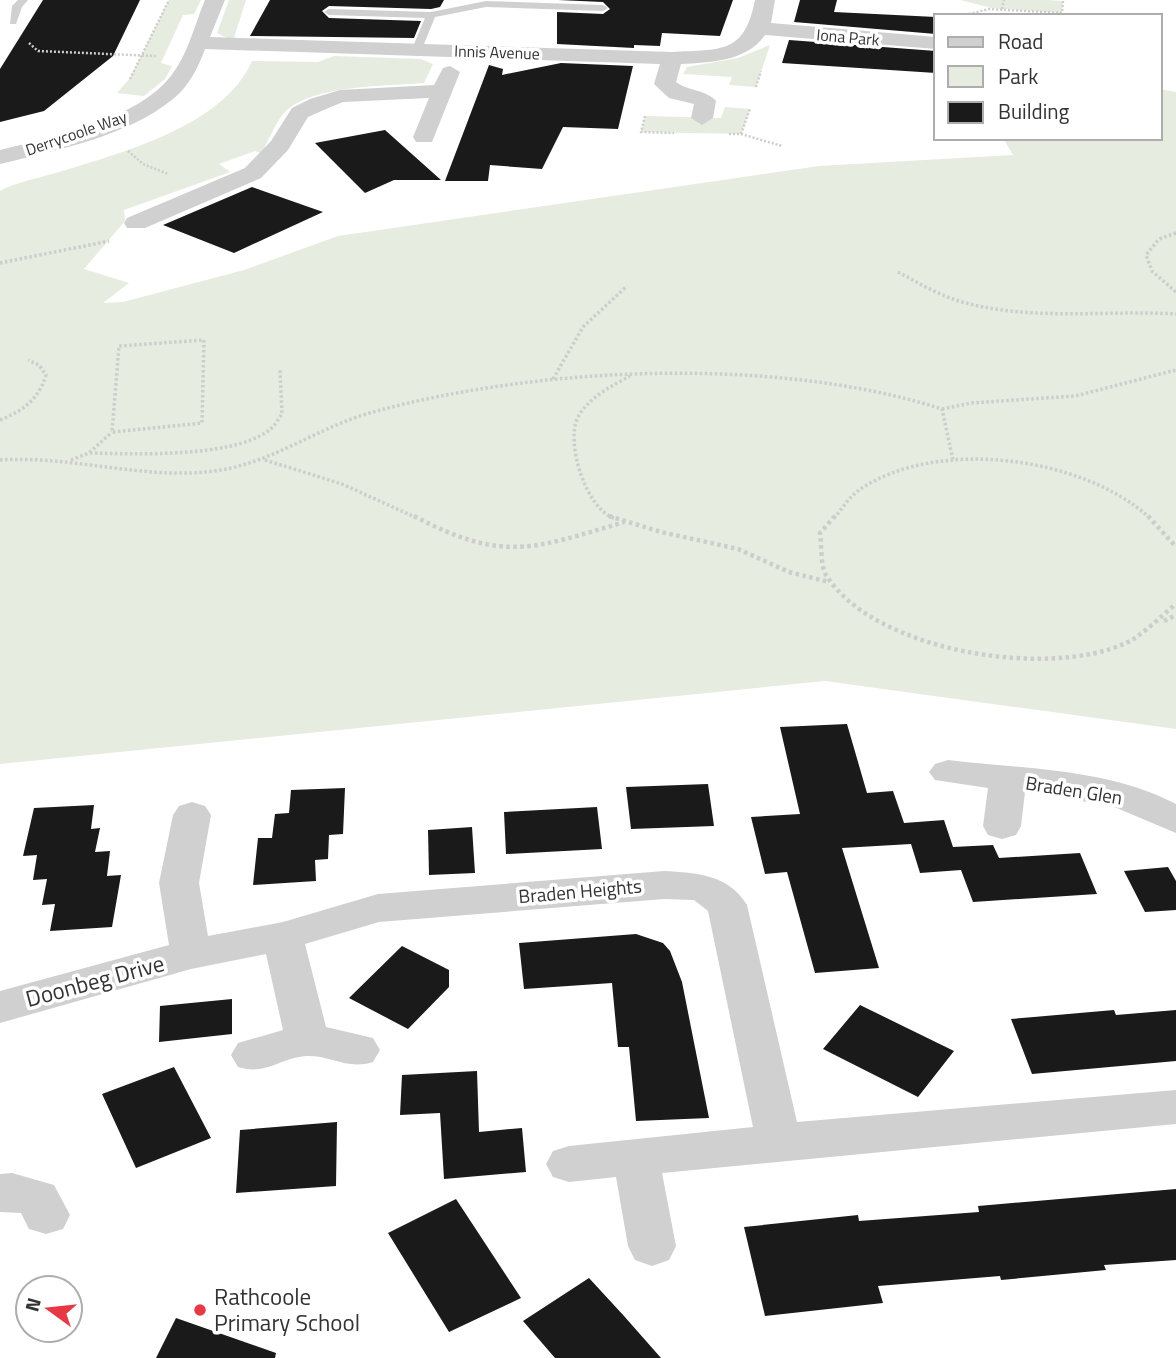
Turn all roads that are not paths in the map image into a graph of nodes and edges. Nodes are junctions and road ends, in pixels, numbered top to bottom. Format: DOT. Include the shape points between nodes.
graph roads {
  1 [pos="215,0"];
  2 [pos="765,0"];
  3 [pos="16,4"];
  4 [pos="603,8"];
  5 [pos="329,12"];
  6 [pos="431,15"];
  7 [pos="13,22"];
  8 [pos="759,28"];
  9 [pos="196,43"];
  10 [pos="934,43"];
  11 [pos="417,49"];
  12 [pos="461,50"];
  13 [pos="672,58"];
  14 [pos="441,91"];
  15 [pos="702,118"];
  16 [pos="424,137"];
  17 [pos="0,157"];
  18 [pos="136,223"];
  19 [pos="948,772"];
  20 [pos="1008,780"];
  21 [pos="191,815"];
  22 [pos="1176,820"];
  23 [pos="1002,826"];
  24 [pos="283,936"];
  25 [pos="191,954"];
  26 [pos="0,1007"];
  27 [pos="307,1040"];
  28 [pos="358,1050"];
  29 [pos="253,1055"];
  30 [pos="1176,1107"];
  31 [pos="779,1142"];
  32 [pos="636,1157"];
  33 [pos="569,1164"];
  34 [pos="0,1193"];
  35 [pos="46,1215"];
  36 [pos="652,1246"];
  1 -- 9 [label="street, Derrycoole Way"];
  2 -- 8 [label="street"];
  3 -- 7 [label="lane"];
  4 -- 6 [label="lane" via="485,4"];
  5 -- 6 [label="lane"];
  6 -- 11 [label="lane"];
  8 -- 10 [label="street, Iona Park"];
  8 -- 13 [label="street, Innis Avenue" via="733,50"];
  9 -- 11 [label="street, Innis Avenue"];
  9 -- 17 [label="street, Derrycoole Way" via="180,80 147,106 99,127"];
  11 -- 12 [label="street, Innis Avenue"];
  12 -- 13 [label="street, Innis Avenue"];
  12 -- 14 [label="street"];
  13 -- 15 [label="street" via="665,84 677,93 705,101"];
  14 -- 16 [label="street"];
  14 -- 18 [label="street" via="340,96 318,104 300,113 280,145 253,173"];
  19 -- 20 [label="street, Braden Glen"];
  20 -- 22 [label="street, Braden Glen" via="1102,791 1156,807"];
  20 -- 23 [label="street, Braden Glen"];
  21 -- 25 [label="street" via="179,883"];
  24 -- 25 [label="street, Braden Heights"];
  24 -- 27 [label="street"];
  24 -- 31 [label="street, Braden Heights" via="378,908 664,884 704,887 727,905"];
  25 -- 26 [label="street, Doonbeg Drive"];
  27 -- 28 [label="street"];
  27 -- 29 [label="street"];
  30 -- 31 [label="street"];
  31 -- 32 [label="street"];
  32 -- 33 [label="street"];
  32 -- 36 [label="street"];
  34 -- 35 [label="street" via="37,1198"];
}
